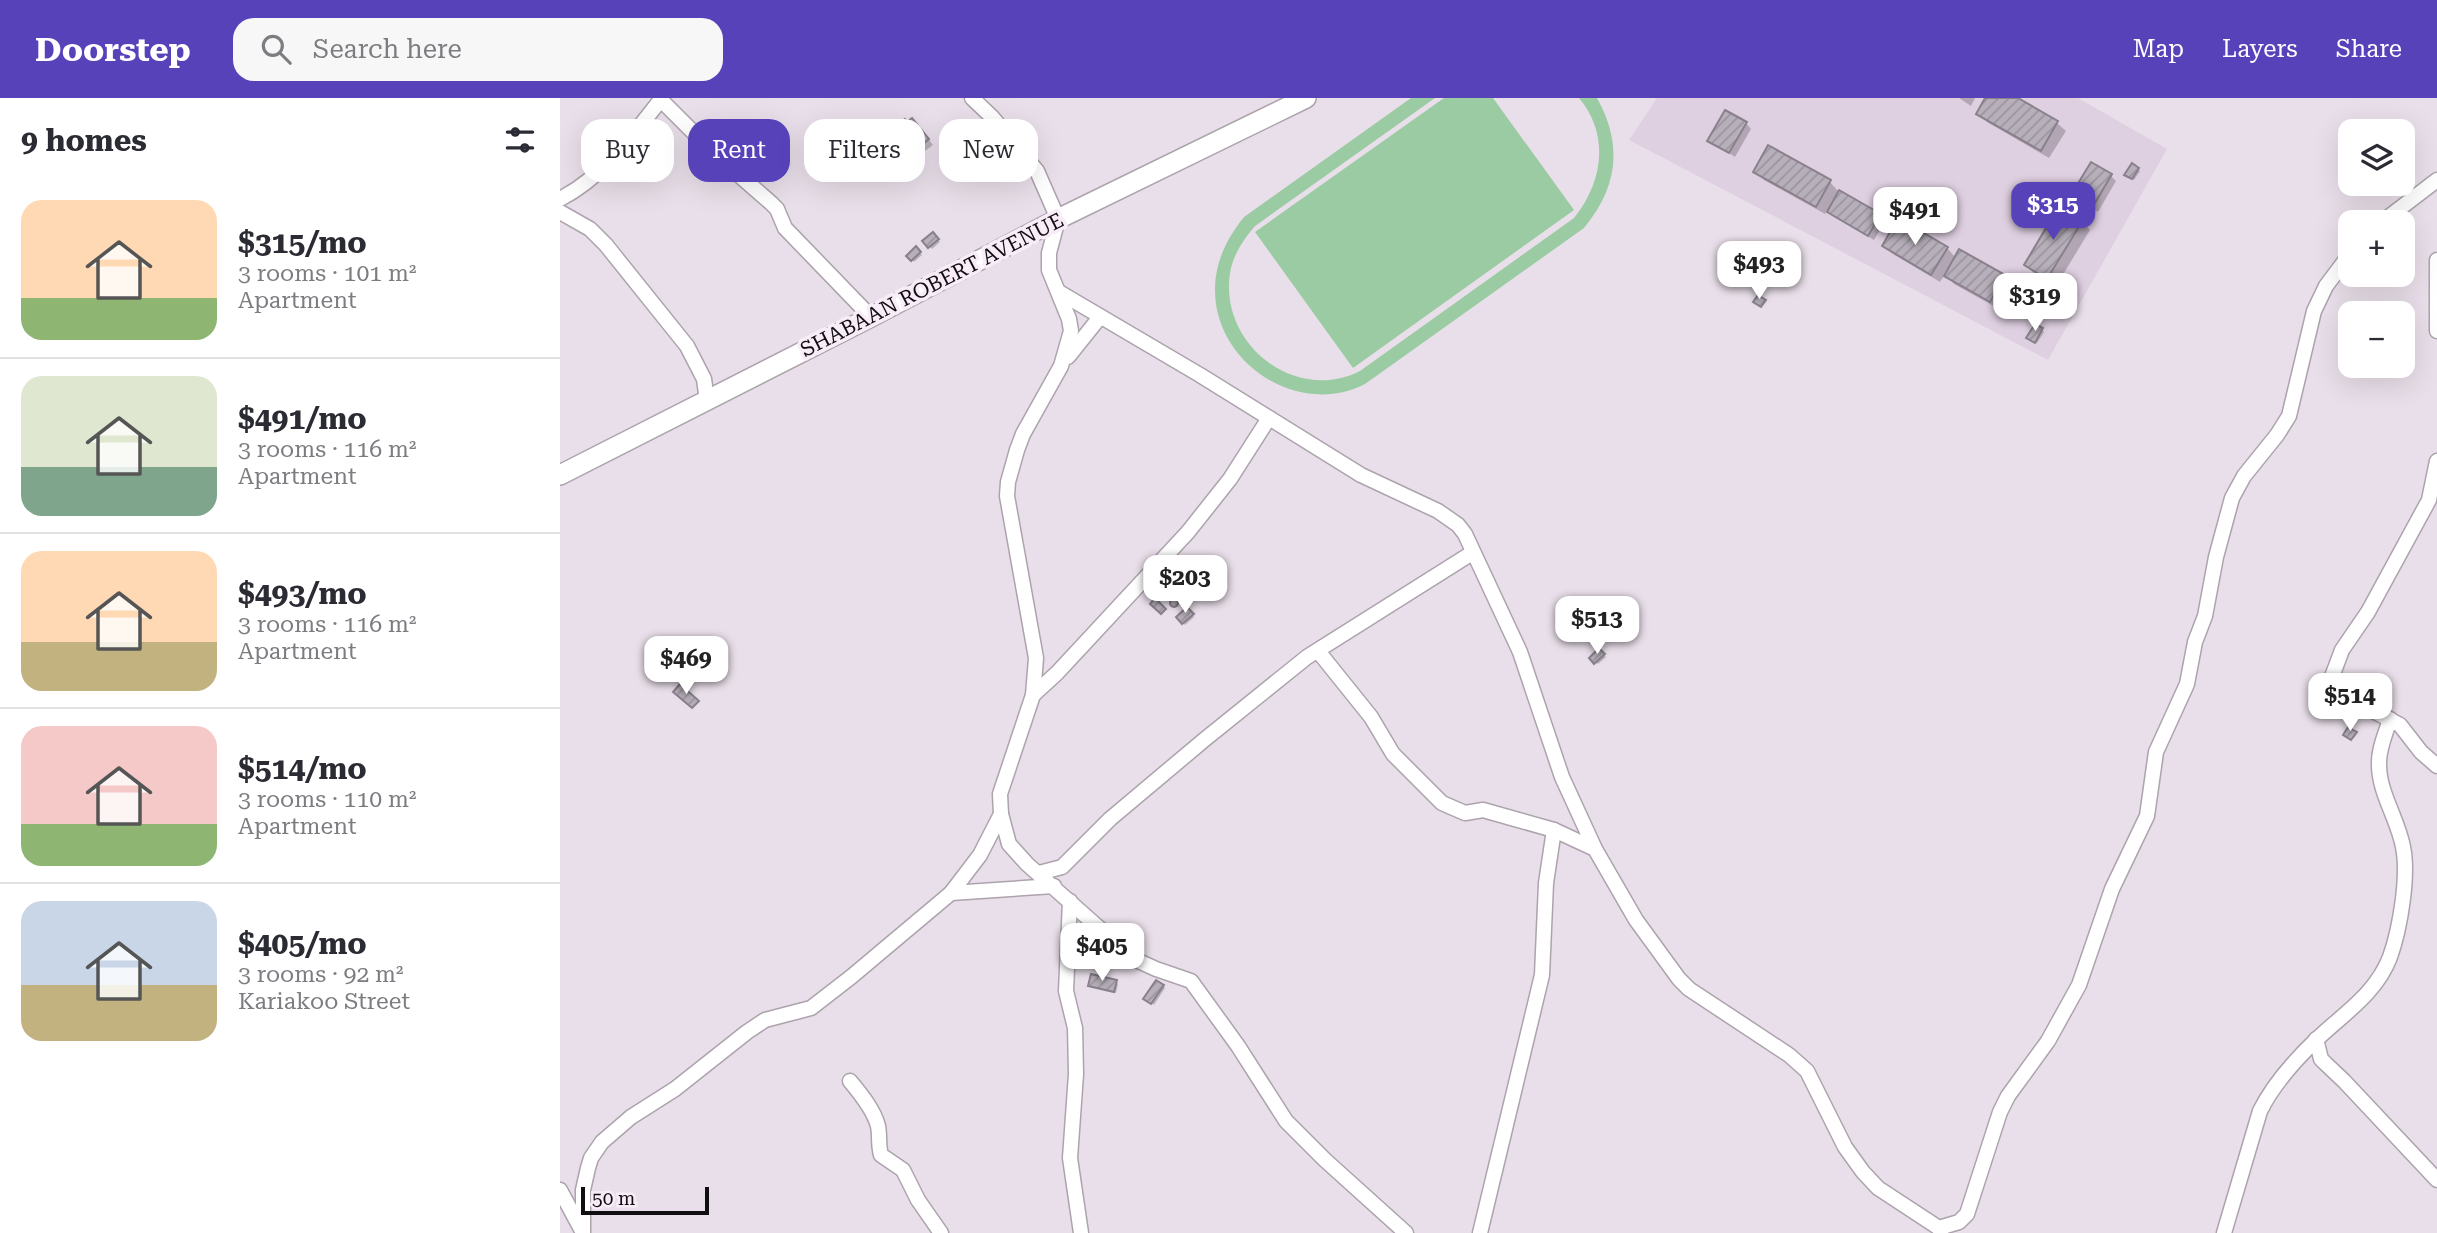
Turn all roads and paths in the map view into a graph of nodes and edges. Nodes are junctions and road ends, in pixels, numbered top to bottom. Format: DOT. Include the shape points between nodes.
graph roads {
  1 [pos="972,98"];
  2 [pos="1307,98"];
  3 [pos="662,99"];
  4 [pos="2437,180"];
  5 [pos="560,199"];
  6 [pos="2398,210"];
  7 [pos="560,212"];
  8 [pos="1058,219"];
  9 [pos="2437,260"];
  10 [pos="2338,270"];
  11 [pos="1059,292"];
  12 [pos="871,317"];
  13 [pos="1100,317"];
  14 [pos="2437,331"];
  15 [pos="1061,366"];
  16 [pos="707,401"];
  17 [pos="1269,418"];
  18 [pos="2437,461"];
  19 [pos="560,475"];
  20 [pos="1472,553"];
  21 [pos="1318,650"];
  22 [pos="1033,695"];
  23 [pos="2390,719"];
  24 [pos="2437,766"];
  25 [pos="1001,814"];
  26 [pos="1554,830"];
  27 [pos="1595,849"];
  28 [pos="1039,873"];
  29 [pos="1054,886"];
  30 [pos="951,892"];
  31 [pos="1070,901"];
  32 [pos="2316,1039"];
  33 [pos="850,1081"];
  34 [pos="2437,1180"];
  35 [pos="560,1190"];
  36 [pos="1940,1231"];
  37 [pos="582,1232"];
  38 [pos="942,1233"];
  39 [pos="1081,1233"];
  40 [pos="1406,1233"];
  41 [pos="1480,1233"];
  42 [pos="2224,1233"];
  1 -- 8 [label="street" via="1037,171"];
  2 -- 8 [label="street, SHABAAN ROBERT AVENUE"];
  3 -- 5 [label="street" via="600,171"];
  3 -- 12 [label="street" via="777,209 785,228"];
  4 -- 6 [label="street"];
  7 -- 16 [label="street" via="590,229 606,245 687,346 704,379"];
  8 -- 11 [label="street" via="1048,264"];
  8 -- 12 [label="street, SHABAAN ROBERT AVENUE"];
  9 -- 14 [label="street"];
  10 -- 36 [label="street" via="2314,311 2289,416 2232,498 2187,684 2156,752 2147,816 2112,889 2079,985 2000,1112 1967,1214"];
  11 -- 13 [label="street"];
  11 -- 15 [label="street" via="1071,331"];
  12 -- 16 [label="street, SHABAAN ROBERT AVENUE"];
  13 -- 15 [label="street"];
  13 -- 17 [label="street"];
  15 -- 22 [label="street" via="1023,434 1008,482 1036,658"];
  16 -- 19 [label="street, SHABAAN ROBERT AVENUE"];
  17 -- 20 [label="street" via="1361,475 1438,511 1458,525"];
  17 -- 22 [label="street" via="1230,480 1188,532"];
  18 -- 23 [label="street" via="2429,500 2330,677 2333,690"];
  20 -- 21 [label="street"];
  20 -- 27 [label="street" via="1520,652 1562,777"];
  21 -- 26 [label="street" via="1371,717 1393,754 1442,803 1465,813 1483,810"];
  21 -- 28 [label="street" via="1203,740 1110,819 1062,867"];
  22 -- 25 [label="street" via="1004,779"];
  23 -- 24 [label="street"];
  23 -- 32 [label="street" via="2379,764 2404,850 2394,945 2378,981"];
  25 -- 28 [label="street" via="1009,844"];
  25 -- 30 [label="street" via="980,855"];
  26 -- 27 [label="street"];
  26 -- 41 [label="street" via="1546,883 1542,975"];
  27 -- 36 [label="street" via="1636,920 1679,979 1807,1071 1845,1147 1863,1172"];
  28 -- 29 [label="street"];
  29 -- 30 [label="street"];
  29 -- 31 [label="street"];
  30 -- 37 [label="street" via="817,1004 758,1024 602,1142 591,1158 583,1190"];
  31 -- 39 [label="street" via="1066,991 1076,1043 1070,1158"];
  31 -- 40 [label="street" via="1134,959 1191,981 1286,1121"];
  32 -- 34 [label="street" via="2326,1064"];
  32 -- 42 [label="street" via="2287,1069 2260,1111"];
  33 -- 38 [label="street" via="877,1124 881,1155 903,1170"];
  35 -- 37 [label="street"];
}
